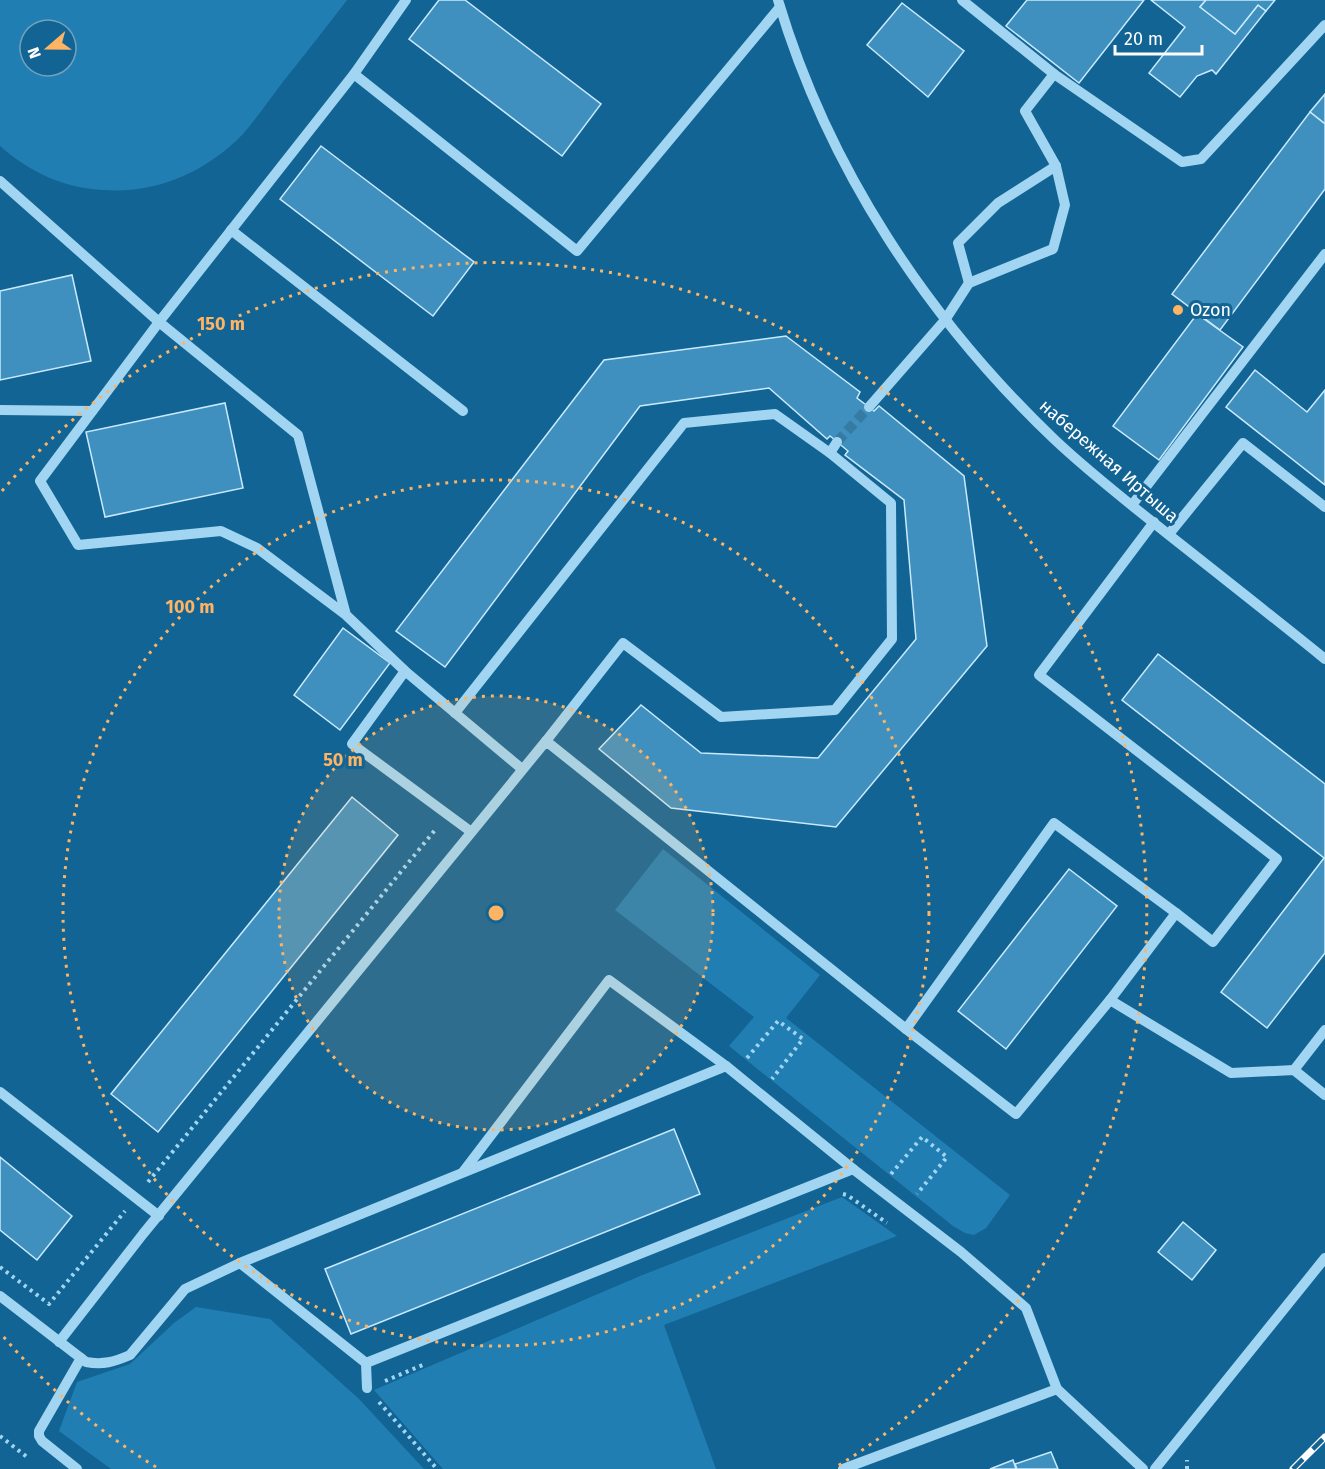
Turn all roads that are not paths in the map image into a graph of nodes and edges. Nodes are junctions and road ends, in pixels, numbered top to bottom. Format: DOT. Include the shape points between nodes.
graph roads {
  1 [pos="406,0"];
  2 [pos="962,0"];
  3 [pos="779,3"];
  4 [pos="1325,25"];
  5 [pos="354,74"];
  6 [pos="1054,74"];
  7 [pos="1056,166"];
  8 [pos="0,181"];
  9 [pos="231,230"];
  10 [pos="1325,254"];
  11 [pos="969,283"];
  12 [pos="945,320"];
  13 [pos="159,322"];
  14 [pos="869,407"];
  15 [pos="0,410"];
  16 [pos="92,411"];
  17 [pos="463,411"];
  18 [pos="837,442"];
  19 [pos="830,453"];
  20 [pos="1132,505"];
  21 [pos="1325,507"];
  22 [pos="1154,522"];
  23 [pos="1169,534"];
  24 [pos="346,615"];
  25 [pos="1325,659"];
  26 [pos="405,671"];
  27 [pos="455,713"];
  28 [pos="546,741"];
  29 [pos="522,769"];
  30 [pos="470,831"];
  31 [pos="1176,913"];
  32 [pos="1110,1000"];
  33 [pos="906,1029"];
  34 [pos="1325,1030"];
  35 [pos="730,1070"];
  36 [pos="1294,1070"];
  37 [pos="0,1092"];
  38 [pos="1325,1095"];
  39 [pos="853,1169"];
  40 [pos="463,1172"];
  41 [pos="159,1216"];
  42 [pos="1325,1258"];
  43 [pos="240,1263"];
  44 [pos="0,1296"];
  45 [pos="59,1342"];
  46 [pos="81,1358"];
  47 [pos="366,1363"];
  48 [pos="367,1388"];
  49 [pos="1057,1389"];
  50 [pos="77,1469"];
  51 [pos="843,1469"];
  52 [pos="1143,1469"];
  53 [pos="1155,1469"];
  1 -- 5 [label="street"];
  2 -- 6 [label="street"];
  3 -- 5 [label="street" via="578,251"];
  3 -- 12 [label="street, набережная Иртыша" via="811,90 849,171 870,210"];
  4 -- 6 [label="street" via="1201,159 1182,162"];
  5 -- 9 [label="street"];
  6 -- 7 [label="street" via="1025,111"];
  7 -- 11 [label="street" via="998,203 958,243"];
  7 -- 11 [label="street" via="1065,205 1053,249"];
  8 -- 13 [label="street"];
  9 -- 13 [label="street"];
  9 -- 17 [label="street"];
  10 -- 20 [label="street"];
  11 -- 12 [label="street"];
  12 -- 14 [label="street"];
  12 -- 20 [label="street, набережная Иртыша" via="1032,418"];
  13 -- 16 [label="street"];
  13 -- 24 [label="street" via="298,435"];
  15 -- 16 [label="street"];
  16 -- 24 [label="street" via="40,481 78,545 221,531 257,548"];
  18 -- 19 [label="street"];
  19 -- 27 [label="street" via="776,414 684,423"];
  19 -- 28 [label="street" via="891,503 892,639 835,710 721,717 623,643"];
  20 -- 22 [label="street, набережная Иртыша"];
  21 -- 23 [label="street" via="1243,443"];
  22 -- 23 [label="street, набережная Иртыша"];
  22 -- 31 [label="street" via="1039,675 1276,859 1213,942"];
  23 -- 25 [label="street, набережная Иртыша"];
  24 -- 26 [label="street"];
  26 -- 27 [label="street"];
  26 -- 30 [label="street" via="352,744"];
  27 -- 29 [label="street"];
  28 -- 29 [label="street"];
  28 -- 33 [label="street"];
  29 -- 30 [label="street"];
  30 -- 41 [label="street"];
  31 -- 32 [label="street"];
  31 -- 33 [label="street" via="1054,823"];
  32 -- 33 [label="street" via="1016,1114"];
  32 -- 36 [label="street" via="1231,1072"];
  34 -- 36 [label="street"];
  35 -- 39 [label="street"];
  35 -- 40 [label="street"];
  35 -- 40 [label="street" via="609,980"];
  36 -- 38 [label="street"];
  37 -- 41 [label="street"];
  39 -- 47 [label="street"];
  39 -- 49 [label="street" via="1026,1308"];
  40 -- 43 [label="street"];
  41 -- 45 [label="street"];
  42 -- 53 [label="street"];
  43 -- 46 [label="street" via="185,1289 129,1354 117,1361 97,1364"];
  43 -- 47 [label="street"];
  44 -- 45 [label="street"];
  45 -- 46 [label="street"];
  46 -- 50 [label="street" via="39,1431 42,1442"];
  47 -- 48 [label="street"];
  49 -- 51 [label="street"];
  49 -- 52 [label="street"];
}
